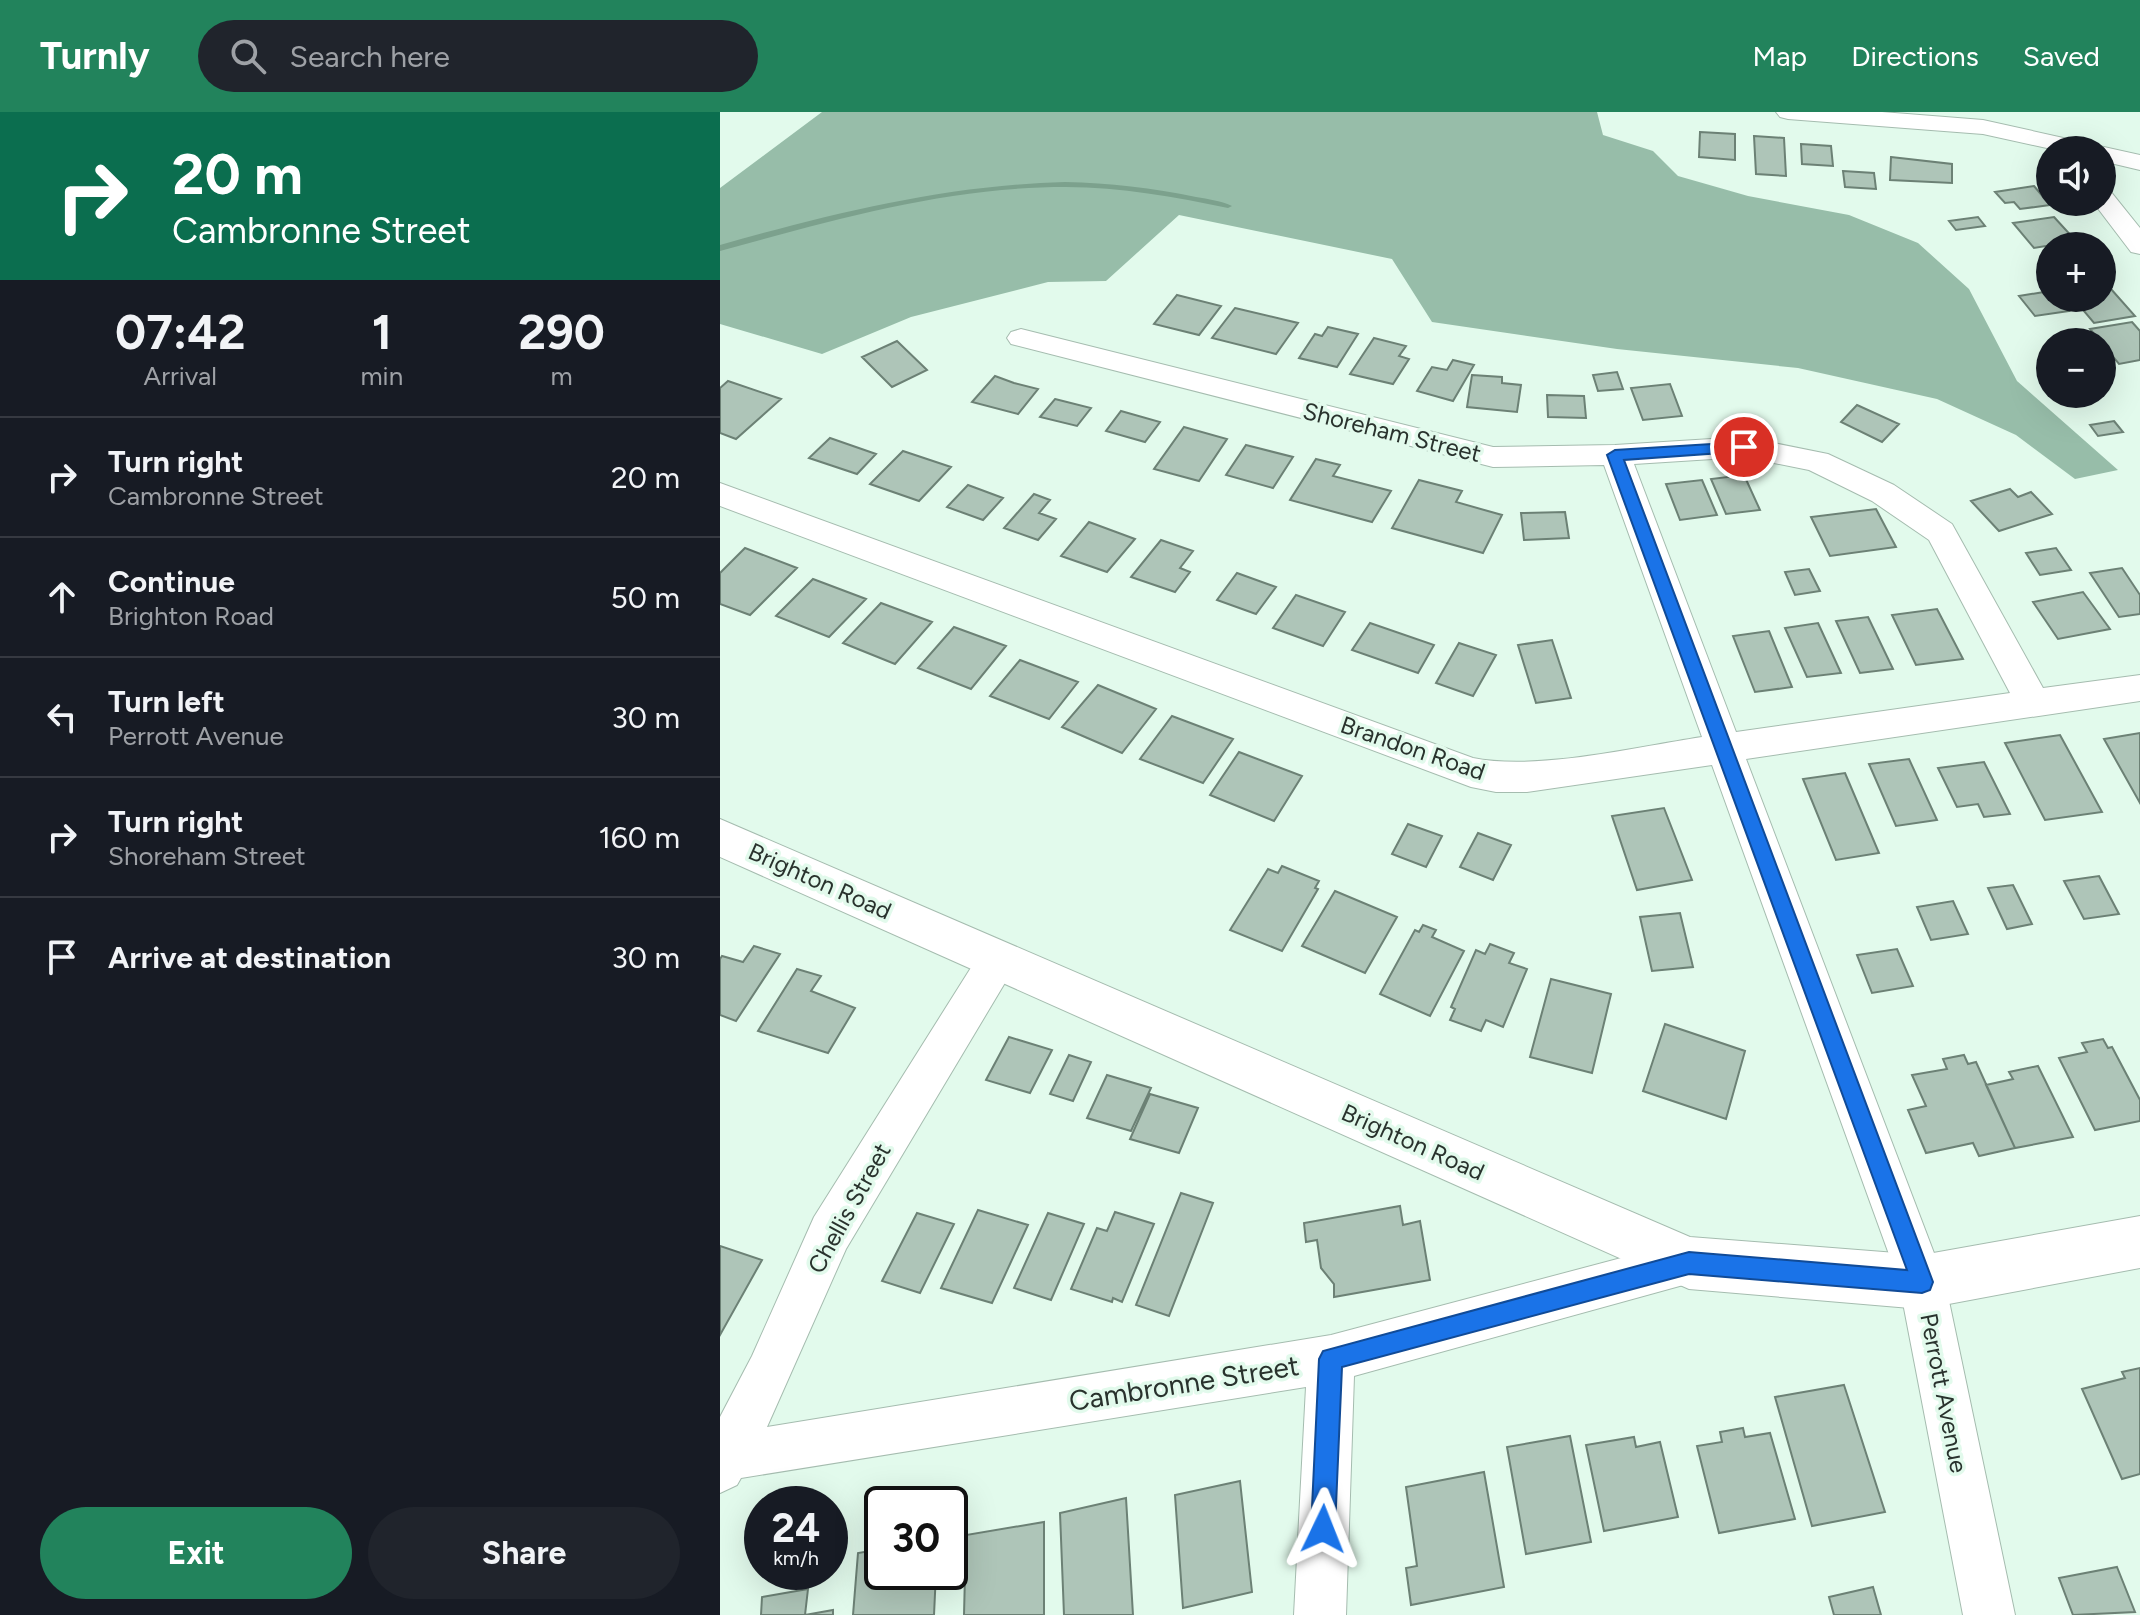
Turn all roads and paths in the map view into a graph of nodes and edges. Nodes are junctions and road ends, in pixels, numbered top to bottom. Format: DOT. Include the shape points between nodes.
graph roads {
  1 [pos="1788,112"];
  2 [pos="2036,140"];
  3 [pos="2116,157"];
  4 [pos="2140,163"];
  5 [pos="2116,215"];
  6 [pos="2140,246"];
  7 [pos="1021,338"];
  8 [pos="1615,455"];
  9 [pos="720,494"];
  10 [pos="2140,688"];
  11 [pos="2033,703"];
  12 [pos="1723,747"];
  13 [pos="720,837"];
  14 [pos="998,959"];
  15 [pos="2140,1242"];
  16 [pos="1689,1263"];
  17 [pos="1922,1282"];
  18 [pos="1331,1359"];
  19 [pos="722,1460"];
  20 [pos="1320,1615"];
  21 [pos="1989,1615"];
  1 -- 2 [label="street" via="1983,127"];
  3 -- 4 [label="street"];
  5 -- 6 [label="street"];
  7 -- 8 [label="street, Shoreham Street" via="1493,457"];
  8 -- 11 [label="street, Shoreham Street" via="1744,447 1817,461 1883,493 1941,532"];
  8 -- 12 [label="street, Perrott Avenue"];
  9 -- 12 [label="street, Brandon Road" via="1471,772 1527,777"];
  10 -- 11 [label="street, Brandon Road"];
  11 -- 12 [label="street, Brandon Road"];
  12 -- 17 [label="street, Perrott Avenue"];
  13 -- 14 [label="street, Brighton Road"];
  14 -- 16 [label="street, Brighton Road"];
  14 -- 19 [label="street, Chellis Street" via="830,1233 769,1373"];
  15 -- 17 [label="street, Brighton Road"];
  16 -- 17 [label="street, Brighton Road"];
  16 -- 18 [label="street, Cambronne Street"];
  17 -- 21 [label="street, Perrott Avenue"];
  18 -- 19 [label="street, Cambronne Street"];
  18 -- 20 [label="street"];
}
